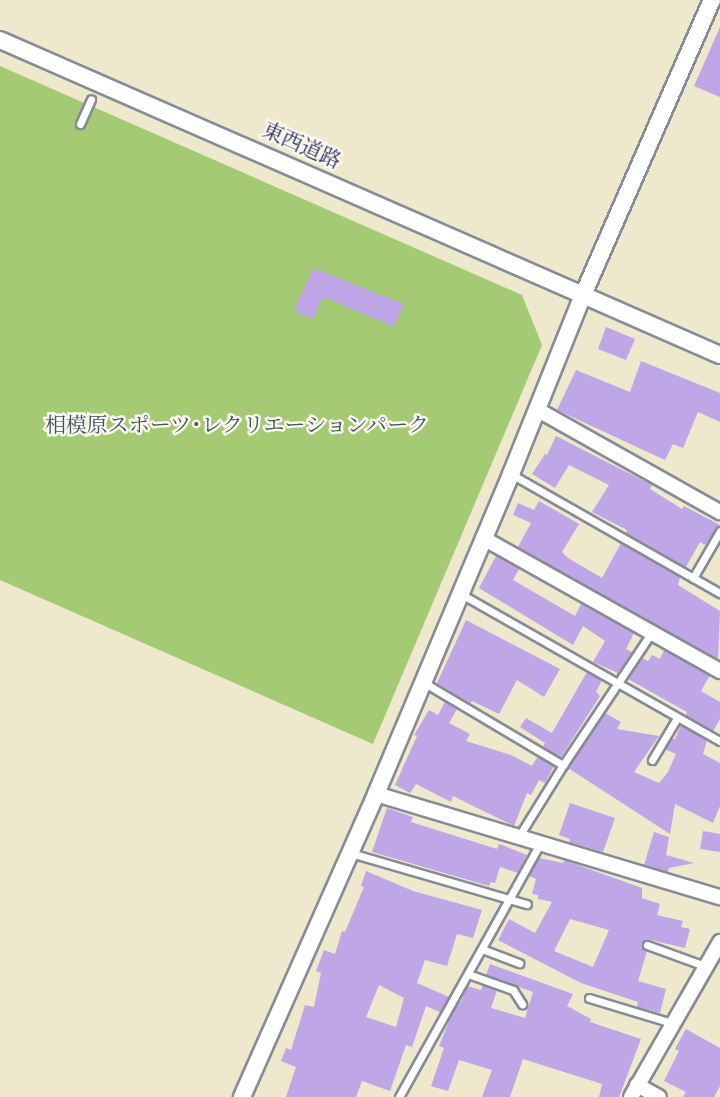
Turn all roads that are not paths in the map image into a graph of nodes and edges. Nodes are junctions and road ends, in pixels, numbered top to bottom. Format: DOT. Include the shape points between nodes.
graph roads {
  1 [pos="712,0"];
  2 [pos="0,40"];
  3 [pos="91,99"];
  4 [pos="80,124"];
  5 [pos="584,295"];
  6 [pos="720,355"];
  7 [pos="538,410"];
  8 [pos="511,474"];
  9 [pos="720,512"];
  10 [pos="720,531"];
  11 [pos="483,538"];
  12 [pos="693,578"];
  13 [pos="720,593"];
  14 [pos="461,594"];
  15 [pos="652,632"];
  16 [pos="720,671"];
  17 [pos="422,681"];
  18 [pos="619,684"];
  19 [pos="677,718"];
  20 [pos="720,741"];
  21 [pos="652,760"];
  22 [pos="563,765"];
  23 [pos="376,794"];
  24 [pos="519,837"];
  25 [pos="540,844"];
  26 [pos="350,853"];
  27 [pos="720,897"];
  28 [pos="510,899"];
  29 [pos="527,904"];
  30 [pos="720,942"];
  31 [pos="647,945"];
  32 [pos="482,949"];
  33 [pos="712,960"];
  34 [pos="519,963"];
  35 [pos="468,974"];
  36 [pos="589,998"];
  37 [pos="522,1004"];
  38 [pos="672,1023"];
  39 [pos="634,1091"];
  40 [pos="242,1097"];
  41 [pos="399,1097"];
  42 [pos="659,1097"];
  1 -- 5 [label="street"];
  2 -- 5 [label="street, 東西道路"];
  3 -- 4 [label="lane"];
  5 -- 6 [label="street, 東西道路"];
  5 -- 7 [label="street"];
  7 -- 8 [label="street"];
  7 -- 9 [label="street"];
  8 -- 11 [label="street"];
  8 -- 12 [label="lane"];
  10 -- 12 [label="lane"];
  11 -- 14 [label="street"];
  11 -- 15 [label="street"];
  12 -- 13 [label="lane"];
  14 -- 17 [label="street"];
  14 -- 18 [label="lane"];
  15 -- 16 [label="street"];
  15 -- 18 [label="lane"];
  17 -- 22 [label="lane"];
  17 -- 23 [label="street"];
  18 -- 19 [label="lane"];
  18 -- 22 [label="lane"];
  19 -- 20 [label="lane"];
  19 -- 21 [label="lane"];
  22 -- 24 [label="lane"];
  23 -- 24 [label="street"];
  23 -- 26 [label="street"];
  24 -- 25 [label="street"];
  25 -- 27 [label="street"];
  25 -- 28 [label="lane"];
  26 -- 28 [label="lane"];
  26 -- 40 [label="street"];
  28 -- 29 [label="lane"];
  28 -- 32 [label="lane"];
  30 -- 33 [label="street"];
  31 -- 33 [label="lane"];
  32 -- 34 [label="lane"];
  32 -- 35 [label="lane"];
  33 -- 38 [label="street"];
  35 -- 37 [label="lane" via="513,990"];
  35 -- 41 [label="lane"];
  36 -- 38 [label="lane"];
  38 -- 39 [label="street"];
  39 -- 42 [label="street"];
}
